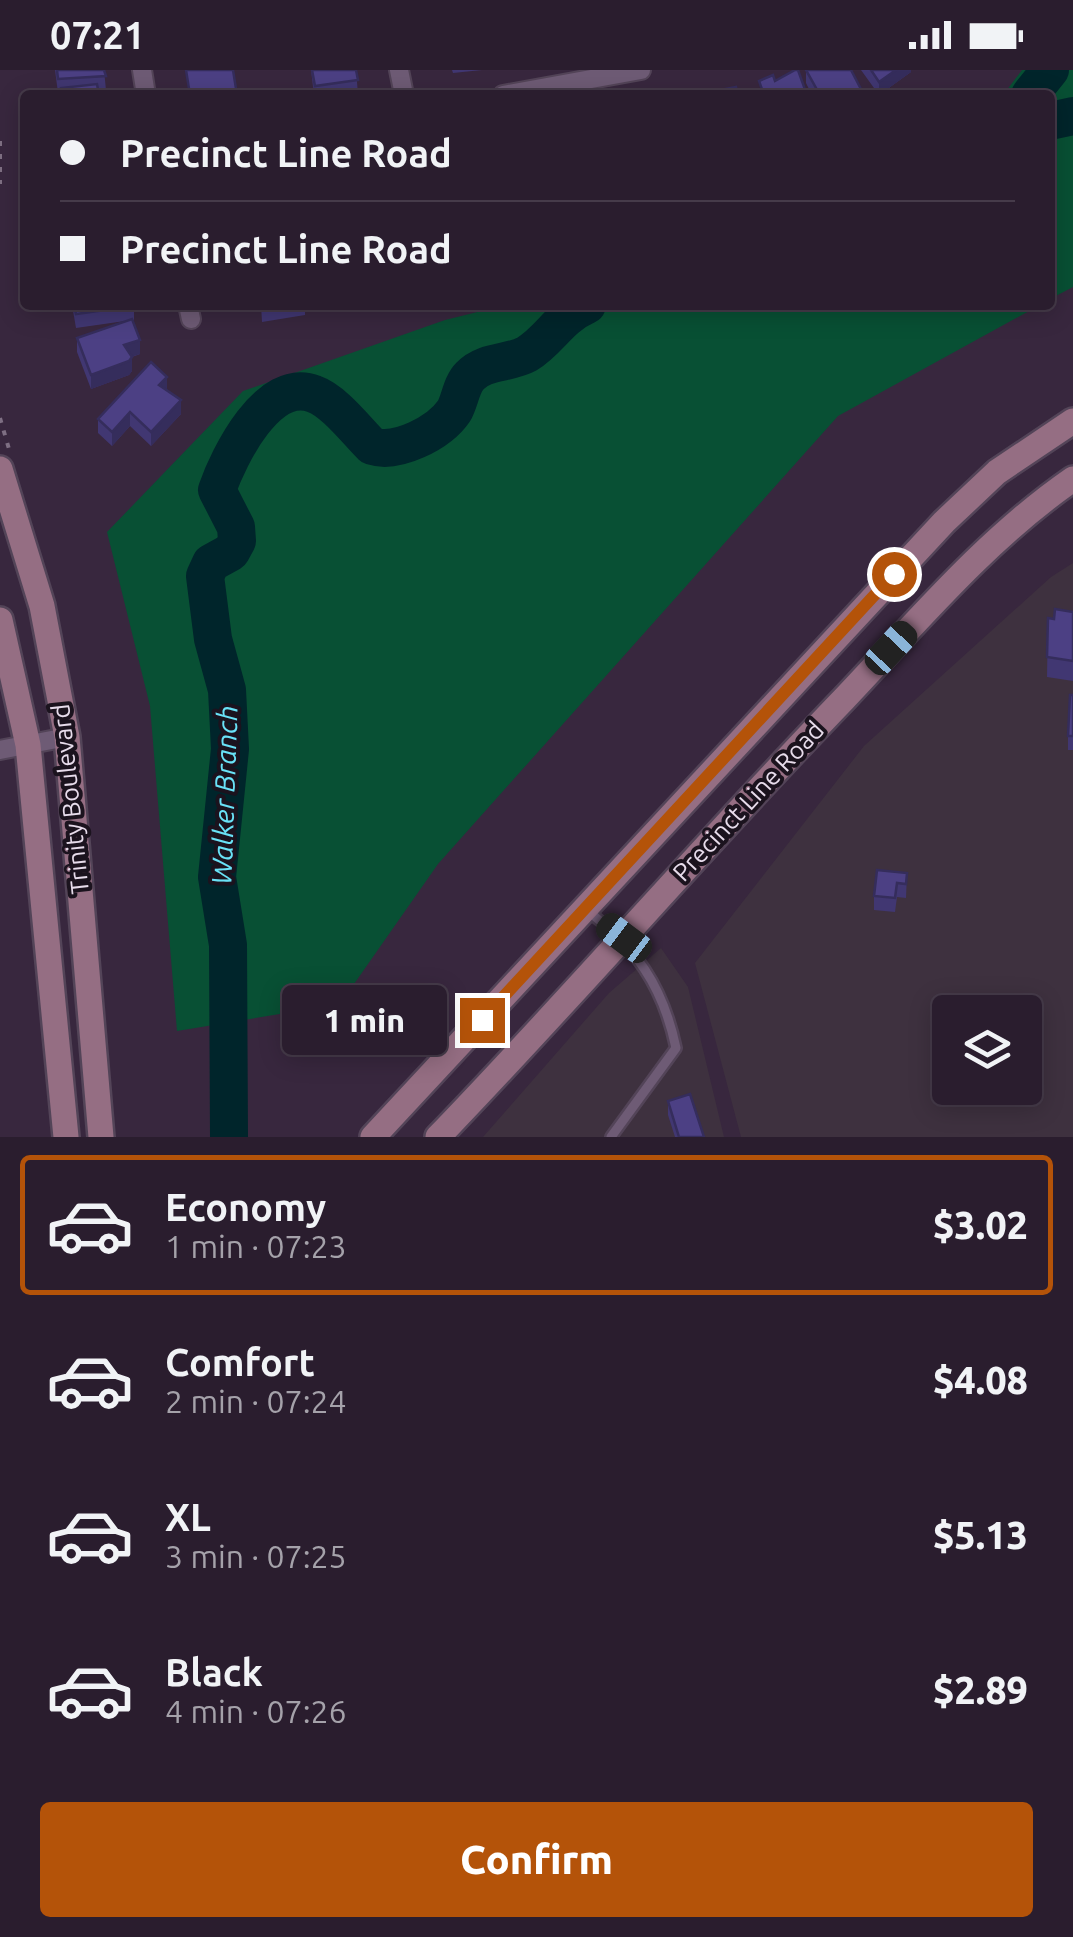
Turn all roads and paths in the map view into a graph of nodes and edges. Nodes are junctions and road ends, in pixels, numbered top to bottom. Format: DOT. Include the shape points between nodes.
graph roads {
  1 [pos="641,70"];
  2 [pos="530,90"];
  3 [pos="0,141"];
  4 [pos="0,184"];
  5 [pos="1073,422"];
  6 [pos="0,469"];
  7 [pos="1073,480"];
  8 [pos="0,620"];
  9 [pos="68,737"];
  10 [pos="28,746"];
  11 [pos="0,750"];
  12 [pos="584,909"];
  13 [pos="624,938"];
  14 [pos="66,1137"];
  15 [pos="101,1137"];
  16 [pos="374,1137"];
  17 [pos="438,1137"];
  18 [pos="610,1137"];
  1 -- 2 [label="street"];
  3 -- 4 [label="path"];
  5 -- 12 [label="main road, Precinct Line Road" via="996,472 944,522"];
  6 -- 9 [label="main road, Trinity Boulevard" via="42,606"];
  7 -- 13 [label="main road, Precinct Line Road" via="963,572 730,815"];
  8 -- 10 [label="main road, Trinity Boulevard"];
  9 -- 10 [label="street"];
  9 -- 15 [label="main road, Trinity Boulevard"];
  10 -- 11 [label="street"];
  10 -- 14 [label="main road, Trinity Boulevard"];
  12 -- 13 [label="lane"];
  12 -- 16 [label="main road, Precinct Line Road"];
  13 -- 17 [label="main road, Precinct Line Road"];
  13 -- 18 [label="lane" via="667,1006 676,1048"];
}
